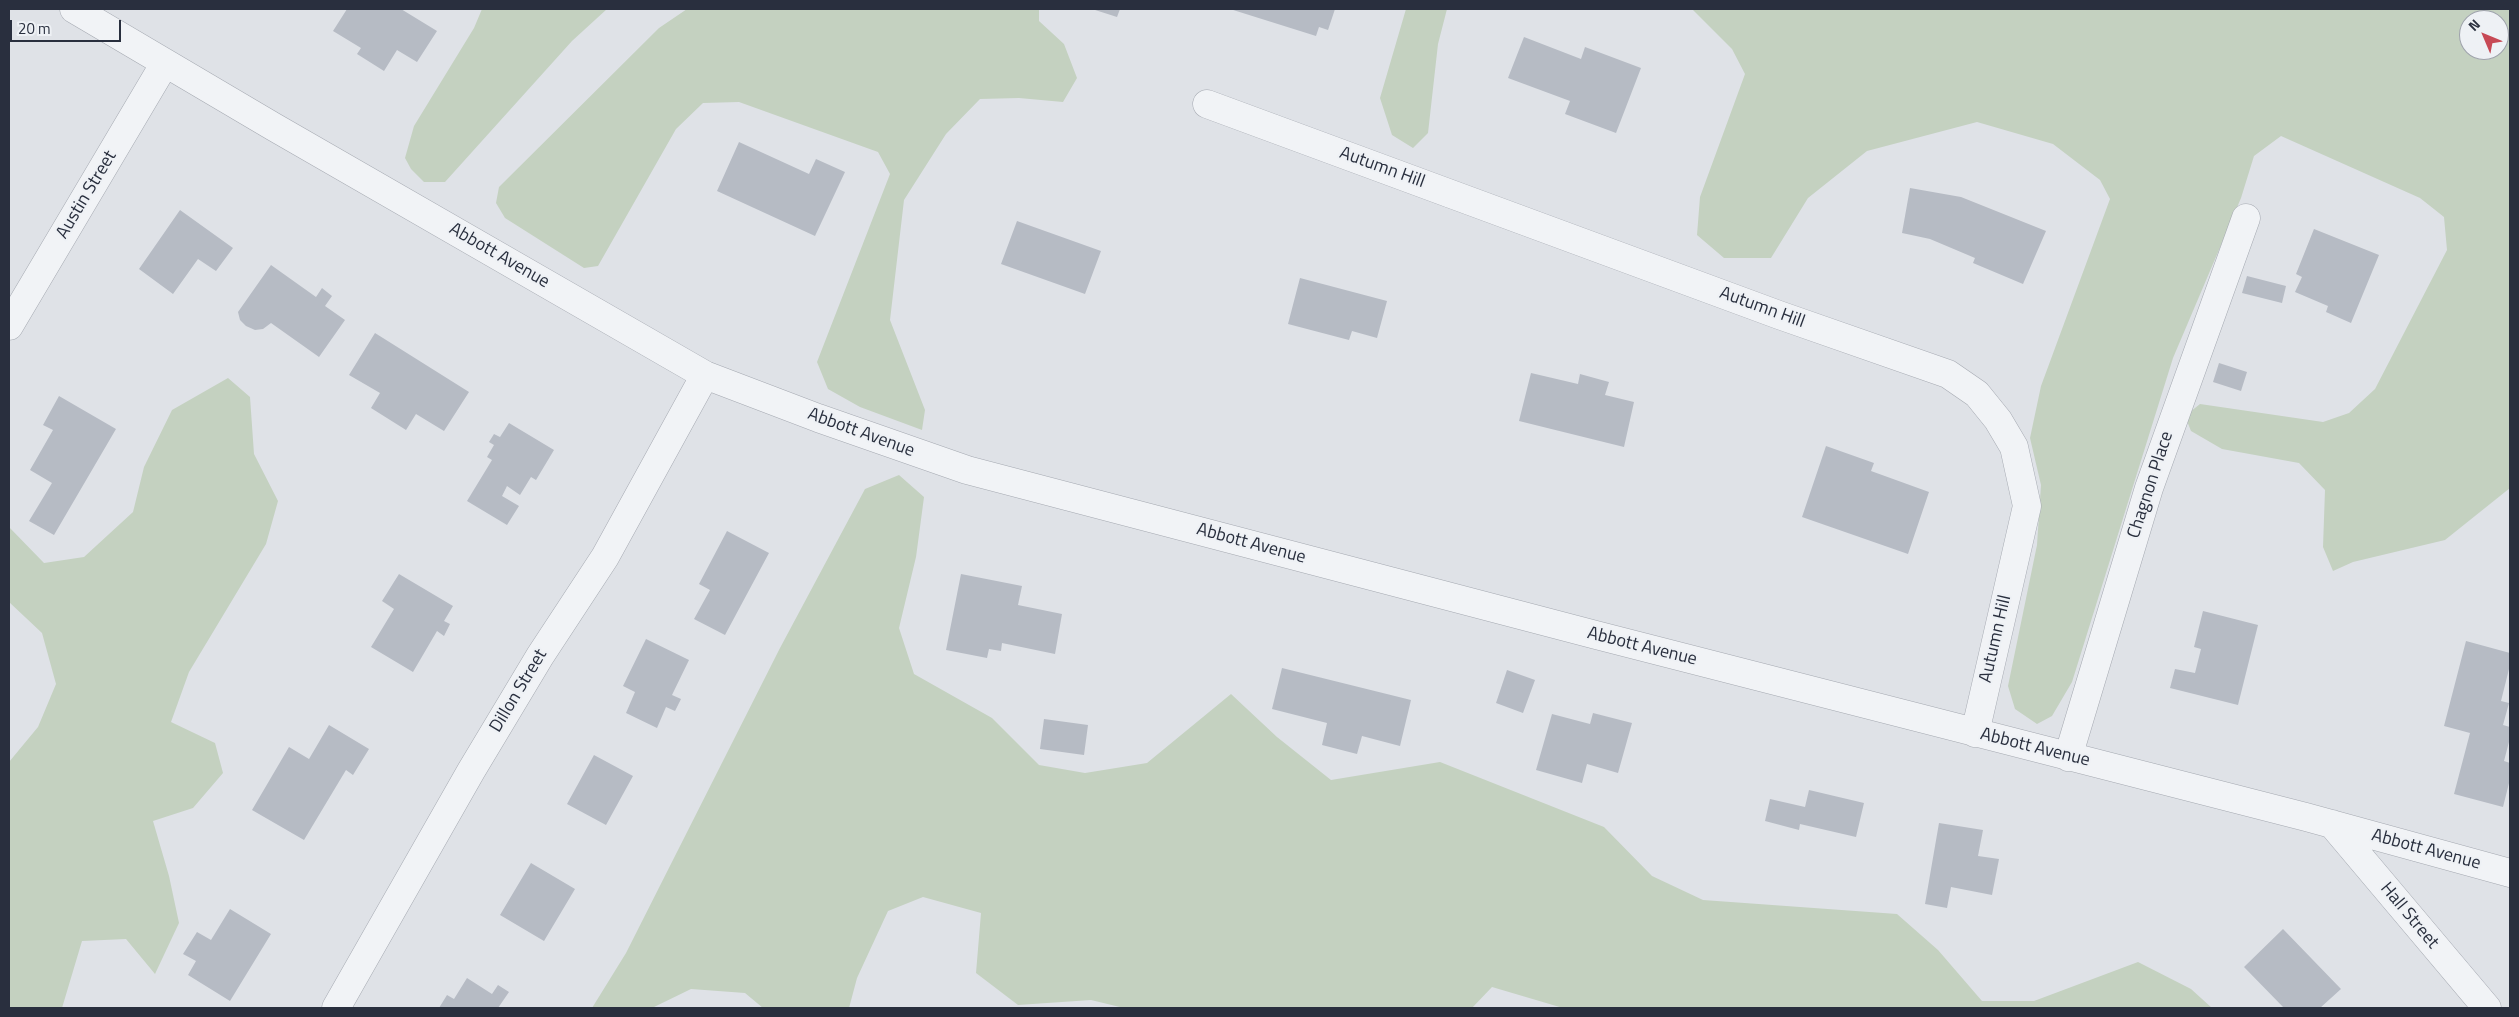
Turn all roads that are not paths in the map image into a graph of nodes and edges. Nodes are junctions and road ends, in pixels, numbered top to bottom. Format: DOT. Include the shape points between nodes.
graph roads {
  1 [pos="74,9"];
  2 [pos="165,63"];
  3 [pos="1208,104"];
  4 [pos="2246,218"];
  5 [pos="9,326"];
  6 [pos="705,375"];
  7 [pos="1975,732"];
  8 [pos="2068,756"];
  9 [pos="2332,824"];
  10 [pos="2510,873"];
  11 [pos="336,1008"];
  12 [pos="2487,1008"];
  1 -- 2 [label="street, Abbott Avenue"];
  2 -- 5 [label="street, Austin Street"];
  2 -- 6 [label="street, Abbott Avenue"];
  3 -- 7 [label="street, Autumn Hill" via="1779,315 1948,374 1977,394 2014,447 2027,506"];
  4 -- 8 [label="street, Chagnon Place" via="2149,488"];
  6 -- 7 [label="street, Abbott Avenue" via="958,467"];
  6 -- 11 [label="street, Dillon Street" via="608,552 471,771"];
  7 -- 8 [label="street, Abbott Avenue"];
  8 -- 9 [label="street, Abbott Avenue"];
  9 -- 10 [label="street, Abbott Avenue"];
  9 -- 12 [label="street, Hall Street"];
}
